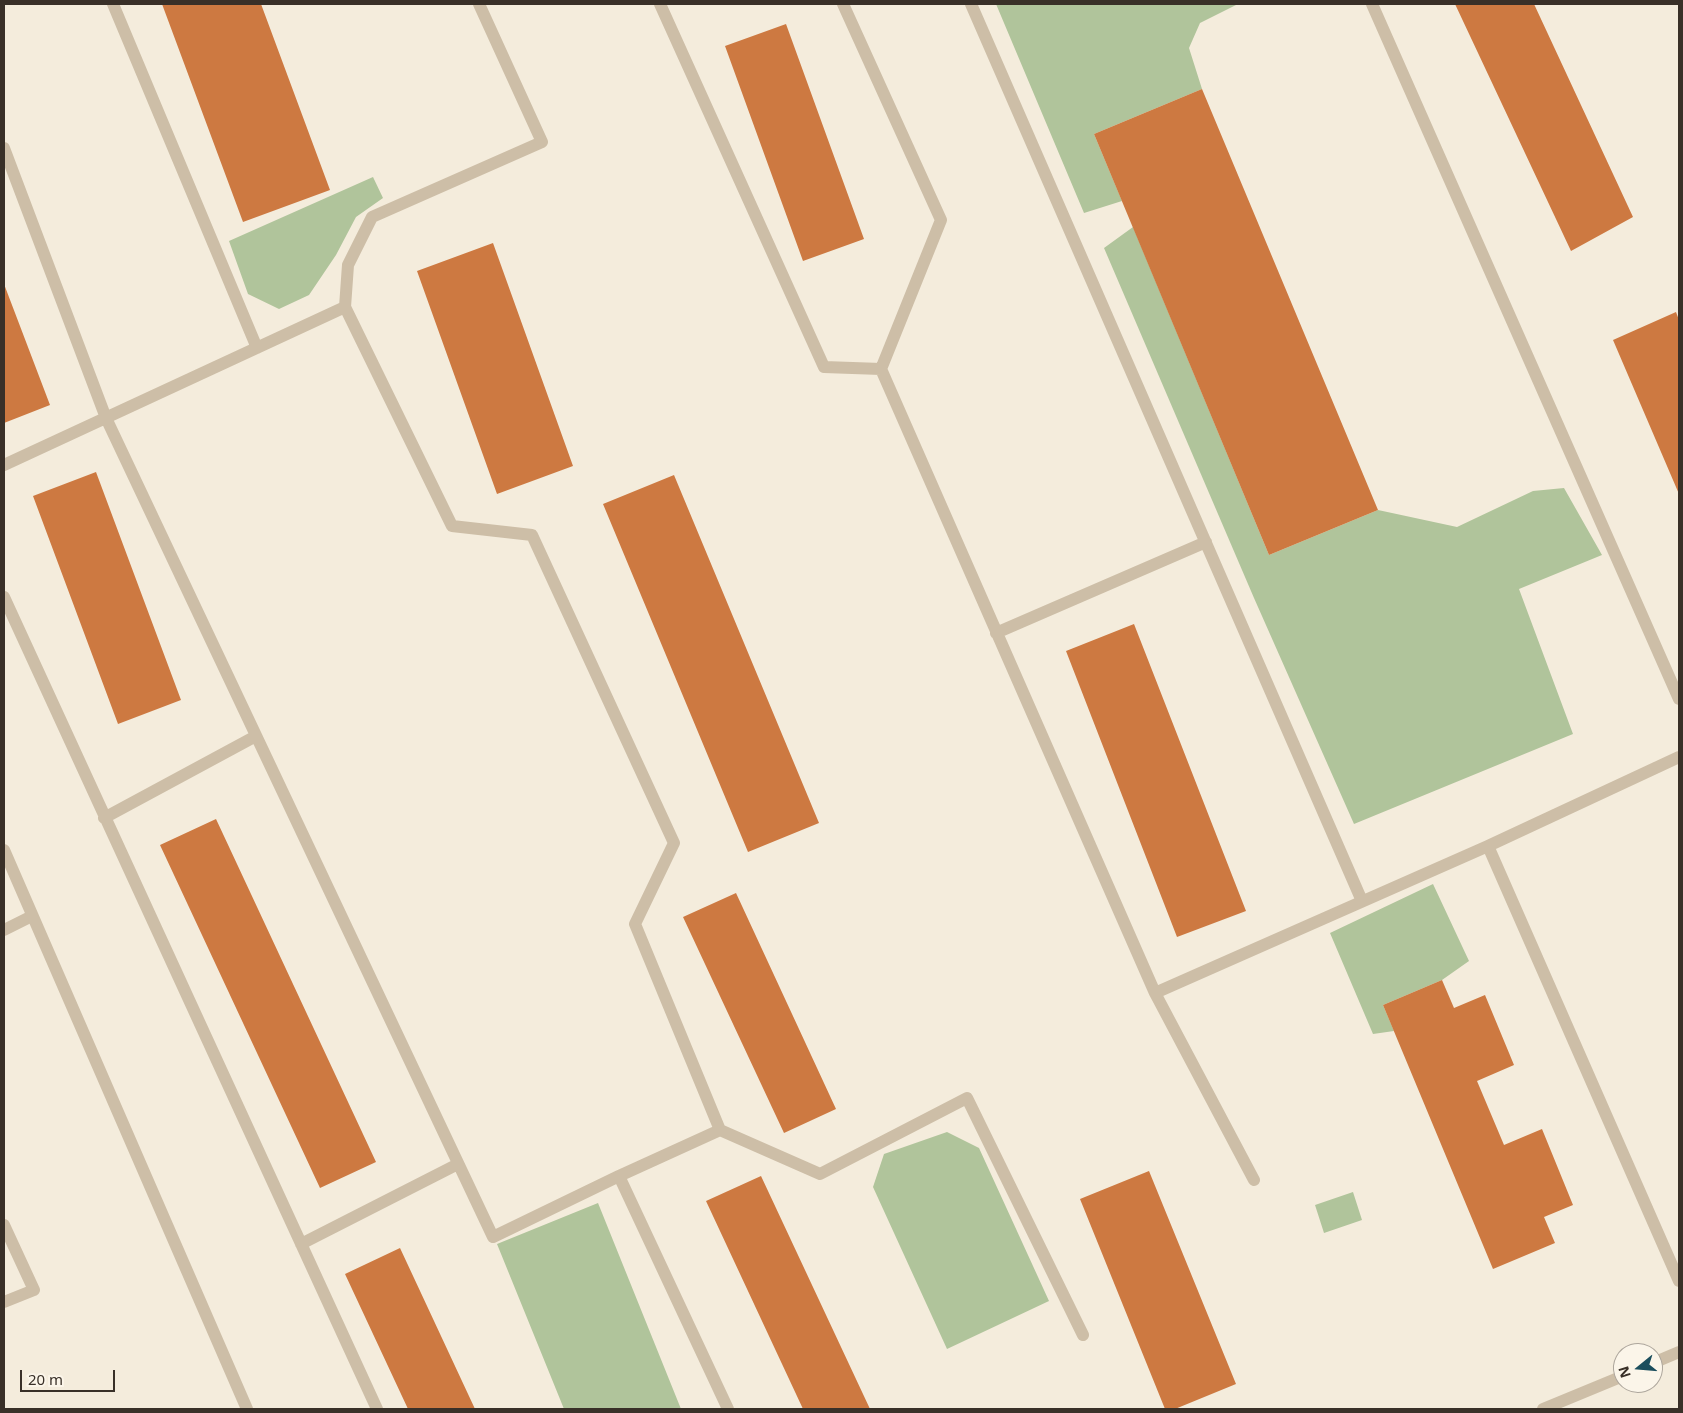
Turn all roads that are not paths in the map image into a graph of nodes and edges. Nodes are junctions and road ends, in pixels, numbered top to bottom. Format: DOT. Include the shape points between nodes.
graph roads {
  1 [pos="113,4"];
  2 [pos="479,4"];
  3 [pos="660,4"];
  4 [pos="843,4"];
  5 [pos="971,4"];
  6 [pos="1372,4"];
  7 [pos="4,148"];
  8 [pos="345,307"];
  9 [pos="257,348"];
  10 [pos="881,369"];
  11 [pos="106,418"];
  12 [pos="4,465"];
  13 [pos="1206,542"];
  14 [pos="4,597"];
  15 [pos="996,633"];
  16 [pos="1679,699"];
  17 [pos="256,736"];
  18 [pos="1679,757"];
  19 [pos="104,818"];
  20 [pos="1488,846"];
  21 [pos="4,850"];
  22 [pos="1362,901"];
  23 [pos="32,916"];
  24 [pos="4,930"];
  25 [pos="1155,993"];
  26 [pos="720,1130"];
  27 [pos="458,1164"];
  28 [pos="619,1176"];
  29 [pos="1254,1180"];
  30 [pos="4,1225"];
  31 [pos="301,1244"];
  32 [pos="1679,1281"];
  33 [pos="4,1302"];
  34 [pos="1083,1335"];
  35 [pos="1679,1352"];
  36 [pos="1663,1359"];
  37 [pos="1613,1380"];
  38 [pos="247,1409"];
  39 [pos="377,1409"];
  40 [pos="728,1409"];
  41 [pos="1543,1409"];
  1 -- 9 [label="street"];
  2 -- 8 [label="street" via="542,142 372,217 348,264"];
  3 -- 10 [label="street" via="824,367"];
  4 -- 10 [label="street" via="941,220"];
  5 -- 13 [label="street"];
  6 -- 16 [label="street"];
  7 -- 11 [label="street"];
  8 -- 9 [label="street"];
  8 -- 26 [label="street" via="452,526 532,535 674,843 635,924"];
  9 -- 11 [label="street"];
  10 -- 15 [label="street"];
  11 -- 12 [label="street"];
  11 -- 17 [label="street"];
  13 -- 15 [label="street"];
  13 -- 22 [label="street"];
  14 -- 19 [label="street"];
  15 -- 25 [label="street"];
  17 -- 19 [label="street"];
  17 -- 27 [label="street"];
  18 -- 20 [label="street"];
  19 -- 31 [label="street"];
  20 -- 22 [label="street"];
  20 -- 32 [label="street"];
  21 -- 23 [label="street"];
  22 -- 25 [label="street"];
  23 -- 24 [label="street"];
  23 -- 38 [label="street"];
  25 -- 29 [label="street"];
  26 -- 28 [label="street"];
  26 -- 34 [label="street" via="820,1174 967,1098"];
  27 -- 28 [label="street" via="493,1237"];
  27 -- 31 [label="street"];
  28 -- 40 [label="street"];
  30 -- 33 [label="street" via="34,1290"];
  31 -- 39 [label="street"];
  35 -- 36 [label="street"];
  37 -- 41 [label="street"];
}
